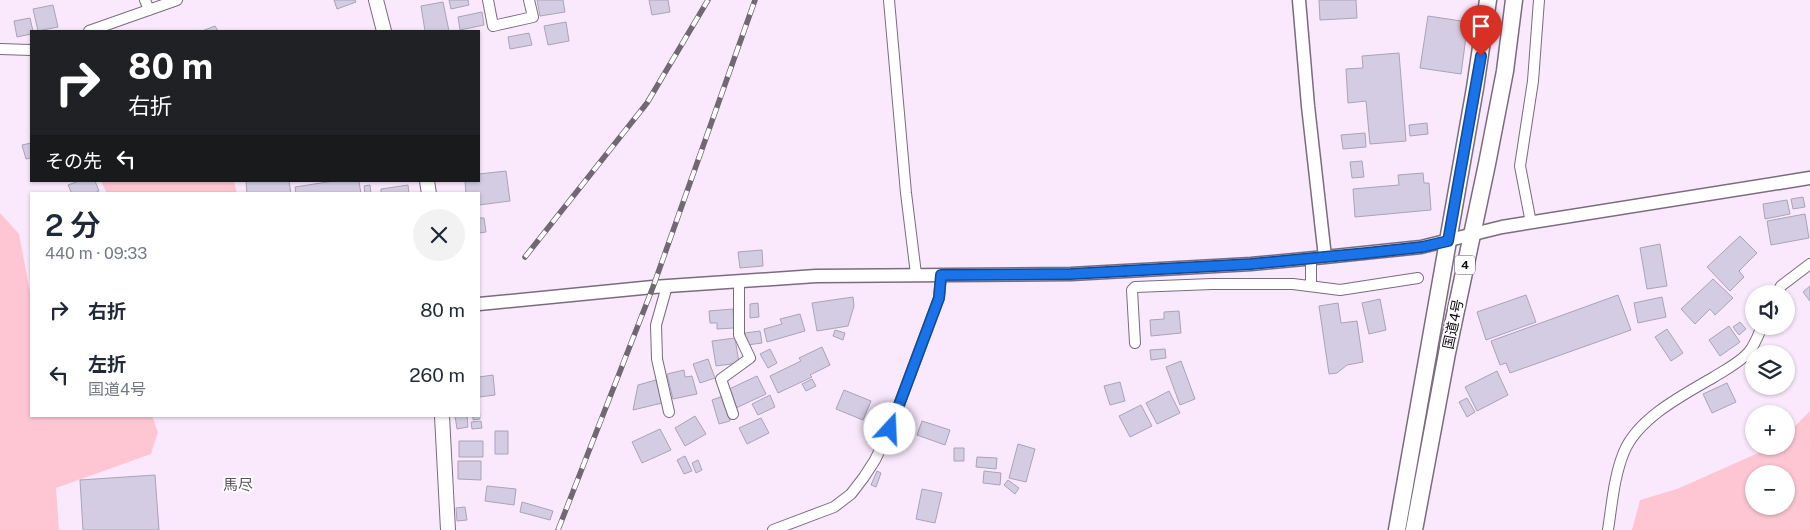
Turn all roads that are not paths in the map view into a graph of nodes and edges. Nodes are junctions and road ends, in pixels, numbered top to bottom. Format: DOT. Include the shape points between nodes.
graph roads {
  1 [pos="145,0"];
  2 [pos="177,0"];
  3 [pos="376,0"];
  4 [pos="488,0"];
  5 [pos="529,0"];
  6 [pos="889,0"];
  7 [pos="1299,0"];
  8 [pos="1488,0"];
  9 [pos="1514,0"];
  10 [pos="1540,0"];
  11 [pos="150,10"];
  12 [pos="92,30"];
  13 [pos="384,30"];
  14 [pos="0,49"];
  15 [pos="30,50"];
  16 [pos="1810,178"];
  17 [pos="1531,223"];
  18 [pos="1471,236"];
  19 [pos="1448,241"];
  20 [pos="1325,257"];
  21 [pos="1311,258"];
  22 [pos="1810,264"];
  23 [pos="916,274"];
  24 [pos="941,275"];
  25 [pos="1418,278"];
  26 [pos="739,282"];
  27 [pos="1782,285"];
  28 [pos="668,286"];
  29 [pos="1311,286"];
  30 [pos="480,304"];
  31 [pos="1758,335"];
  32 [pos="1135,343"];
  33 [pos="669,412"];
  34 [pos="733,414"];
  35 [pos="442,417"];
  36 [pos="448,530"];
  37 [pos="773,530"];
  38 [pos="1397,530"];
  39 [pos="1414,530"];
  40 [pos="1608,530"];
  1 -- 11 [label="street"];
  2 -- 11 [label="street"];
  3 -- 13 [label="main road"];
  4 -- 5 [label="street" via="493,26 532,17"];
  6 -- 23 [label="street"];
  7 -- 20 [label="street"];
  8 -- 19 [label="highway, 国道4号 / 4"];
  9 -- 18 [label="highway, 国道4号 / 4" via="1505,71"];
  10 -- 17 [label="street" via="1533,81 1520,166"];
  11 -- 12 [label="street"];
  14 -- 15 [label="street"];
  16 -- 17 [label="street"];
  17 -- 18 [label="street"];
  18 -- 19 [label="street"];
  18 -- 39 [label="highway, 国道4号 / 4"];
  19 -- 20 [label="street" via="1422,247"];
  19 -- 38 [label="highway, 国道4号 / 4"];
  20 -- 21 [label="street"];
  21 -- 24 [label="street" via="1071,274"];
  21 -- 29 [label="street"];
  22 -- 27 [label="street"];
  23 -- 24 [label="street"];
  23 -- 26 [label="street" via="816,276"];
  24 -- 37 [label="street" via="939,298 890,429 864,477 851,494 834,507"];
  25 -- 29 [label="street" via="1340,290"];
  26 -- 28 [label="street"];
  26 -- 34 [label="street" via="739,335 750,358 721,379"];
  28 -- 30 [label="street"];
  28 -- 33 [label="street" via="656,325 657,359"];
  29 -- 32 [label="street" via="1212,284 1135,287 1132,290"];
  31 -- 40 [label="street" via="1746,355 1683,395 1637,431 1624,450 1617,472"];
  35 -- 36 [label="main road"];
}
